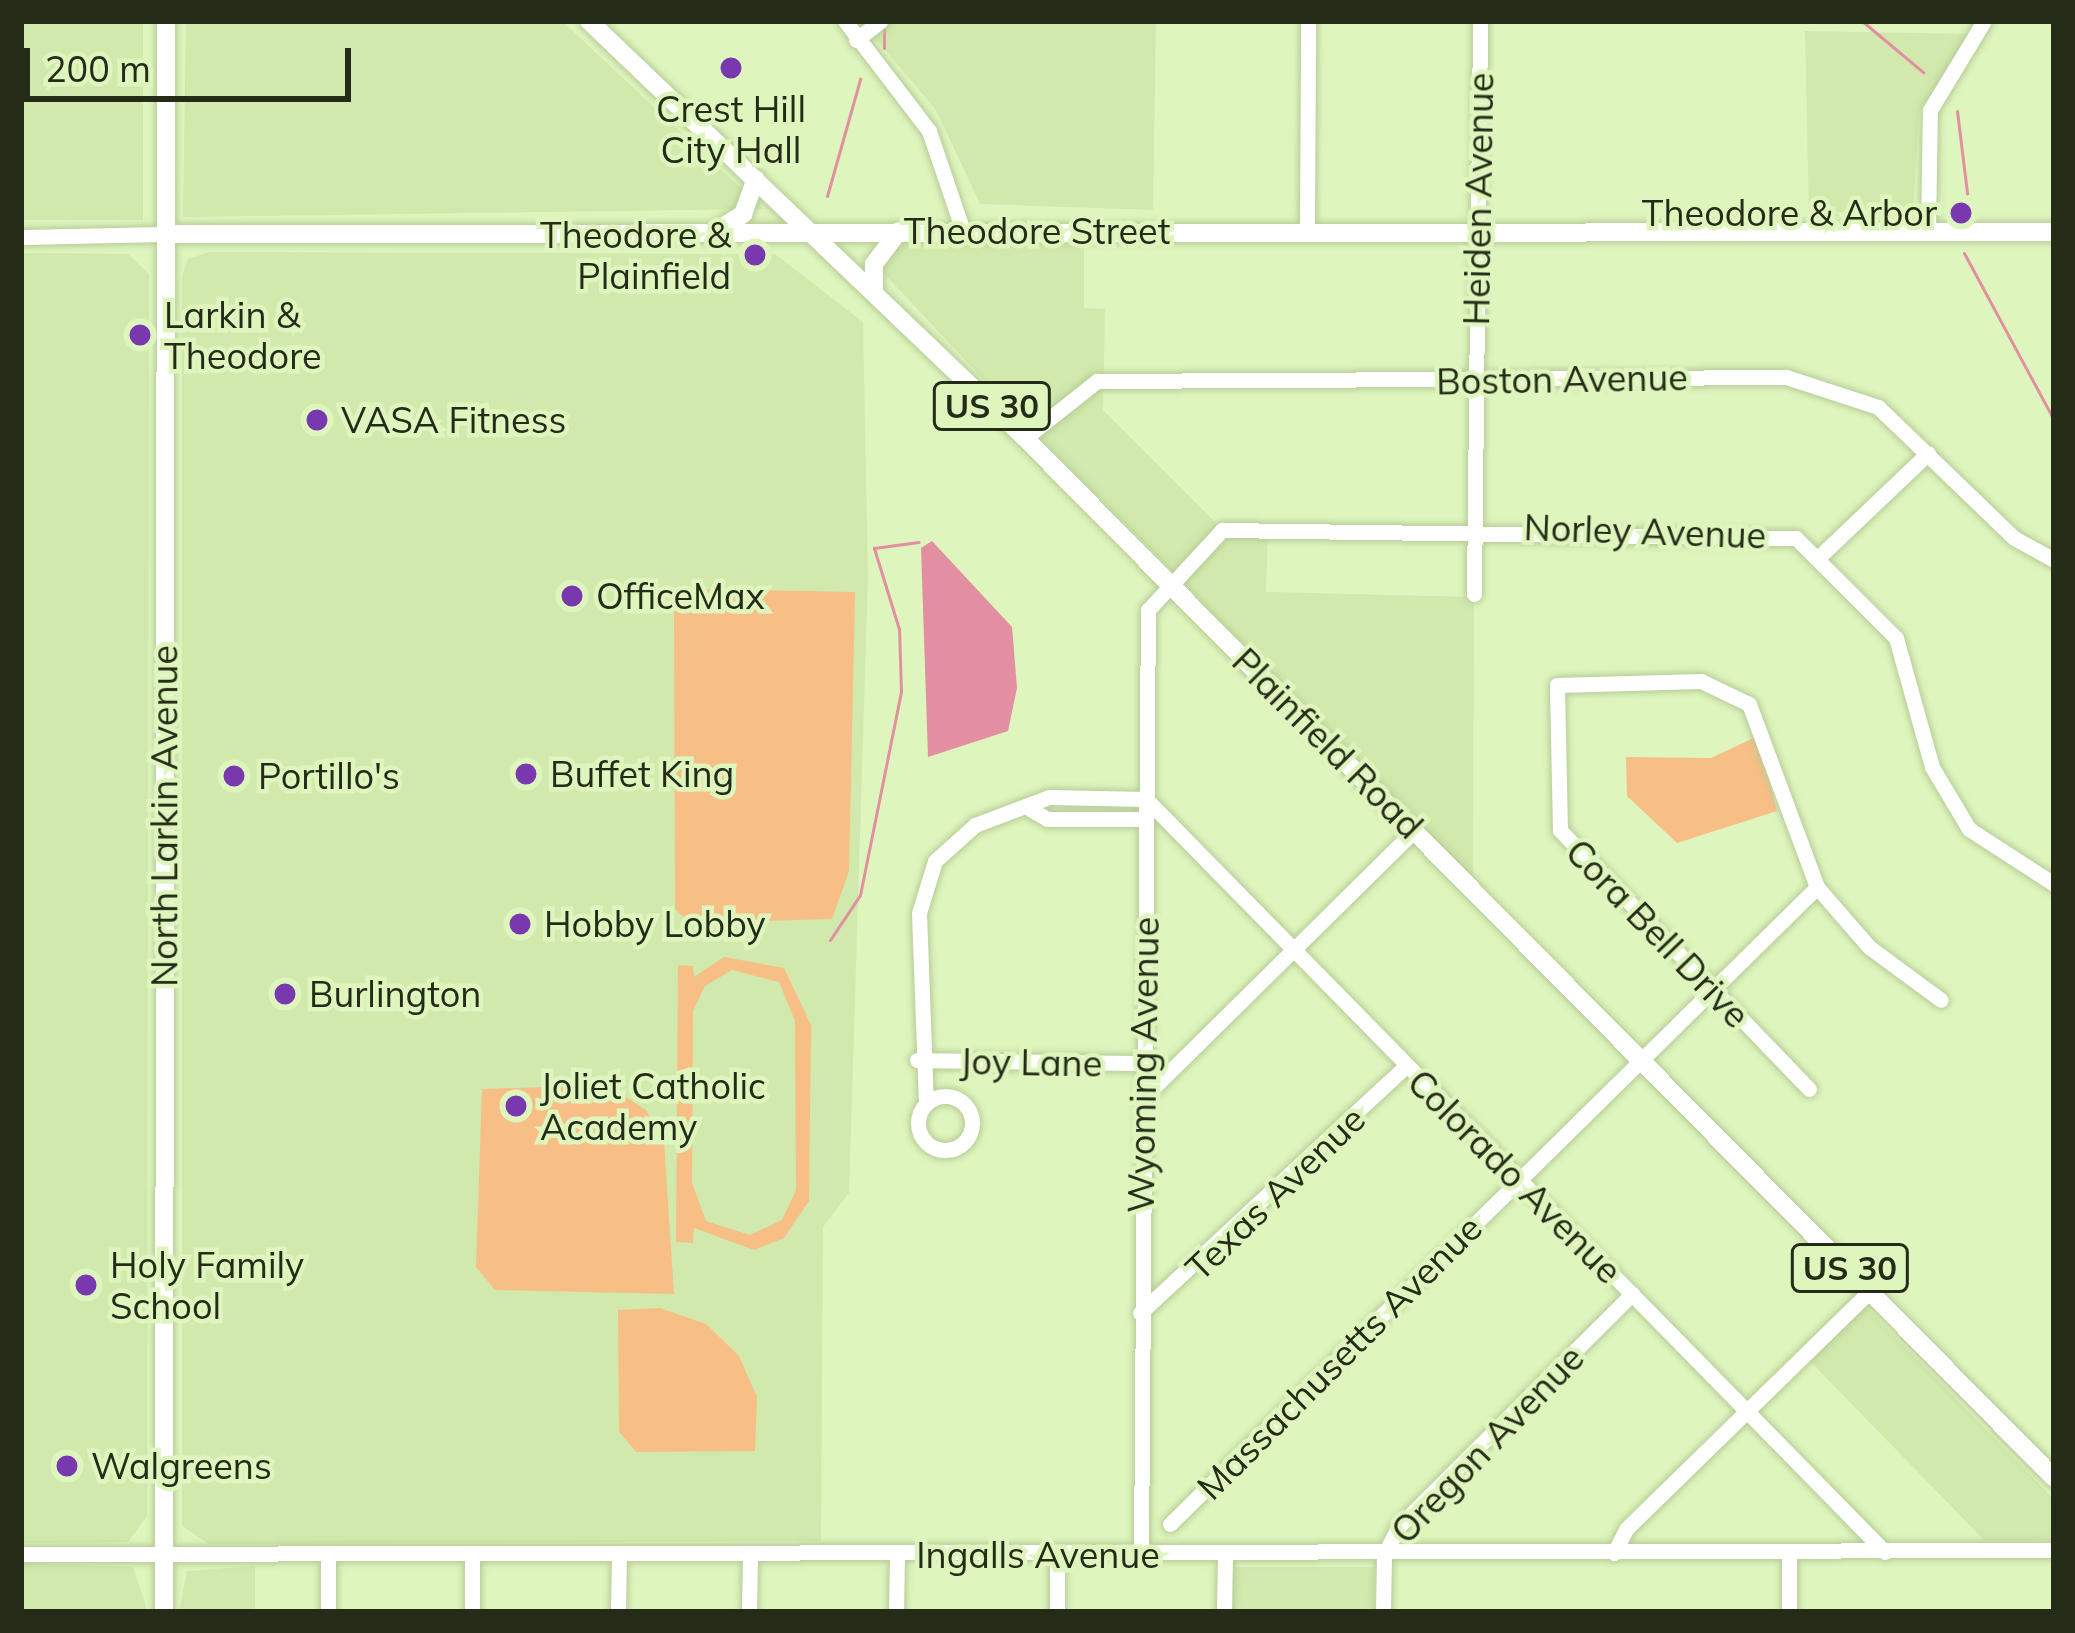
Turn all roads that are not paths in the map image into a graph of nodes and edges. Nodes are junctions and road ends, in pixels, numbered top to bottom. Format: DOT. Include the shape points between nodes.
graph roads {
  1 [pos="166,21"];
  2 [pos="589,21"];
  3 [pos="845,21"];
  4 [pos="880,21"];
  5 [pos="1308,21"];
  6 [pos="1480,21"];
  7 [pos="1984,21"];
  8 [pos="856,40"];
  9 [pos="756,179"];
  10 [pos="813,231"];
  11 [pos="899,231"];
  12 [pos="963,231"];
  13 [pos="1307,231"];
  14 [pos="1478,231"];
  15 [pos="1928,231"];
  16 [pos="2054,232"];
  17 [pos="166,234"];
  18 [pos="711,234"];
  19 [pos="21,237"];
  20 [pos="874,292"];
  21 [pos="1476,380"];
  22 [pos="1025,438"];
  23 [pos="1928,453"];
  24 [pos="1475,526"];
  25 [pos="1820,556"];
  26 [pos="2054,560"];
  27 [pos="1167,584"];
  28 [pos="1474,594"];
  29 [pos="1049,792"];
  30 [pos="1146,799"];
  31 [pos="1030,809"];
  32 [pos="1146,819"];
  33 [pos="1047,823"];
  34 [pos="1415,830"];
  35 [pos="2054,884"];
  36 [pos="1816,887"];
  37 [pos="1292,951"];
  38 [pos="1712,990"];
  39 [pos="1940,1000"];
  40 [pos="917,1060"];
  41 [pos="1643,1061"];
  42 [pos="1144,1063"];
  43 [pos="1406,1066"];
  44 [pos="1809,1089"];
  45 [pos="1144,1097"];
  46 [pos="926,1104"];
  47 [pos="1519,1179"];
  48 [pos="1872,1289"];
  49 [pos="1632,1294"];
  50 [pos="1140,1313"];
  51 [pos="1747,1412"];
  52 [pos="2054,1478"];
  53 [pos="1170,1524"];
  54 [pos="2054,1550"];
  55 [pos="1789,1552"];
  56 [pos="1885,1552"];
  57 [pos="1614,1553"];
  58 [pos="21,1554"];
  59 [pos="164,1555"];
  60 [pos="328,1555"];
  61 [pos="472,1555"];
  62 [pos="619,1555"];
  63 [pos="750,1555"];
  64 [pos="897,1555"];
  65 [pos="1057,1555"];
  66 [pos="1141,1555"];
  67 [pos="1225,1555"];
  68 [pos="1384,1555"];
  69 [pos="164,1612"];
  70 [pos="328,1612"];
  71 [pos="472,1612"];
  72 [pos="618,1612"];
  73 [pos="749,1612"];
  74 [pos="896,1612"];
  75 [pos="1057,1612"];
  76 [pos="1224,1612"];
  77 [pos="1383,1612"];
  78 [pos="1789,1612"];
  1 -- 17 [label="main road, North Larkin Avenue"];
  2 -- 9 [label="main road, Plainfield Road / US 30"];
  3 -- 8 [label="street"];
  4 -- 8 [label="street"];
  5 -- 13 [label="street"];
  6 -- 14 [label="street, Heiden Avenue"];
  7 -- 15 [label="street" via="1930,110"];
  8 -- 12 [label="street" via="939,148"];
  9 -- 10 [label="main road, Plainfield Road / US 30"];
  9 -- 18 [label="main road" via="743,214"];
  10 -- 11 [label="main road, Theodore Street"];
  10 -- 18 [label="main road, Theodore Street"];
  10 -- 20 [label="main road, Plainfield Road / US 30"];
  11 -- 12 [label="main road, Theodore Street"];
  11 -- 20 [label="main road" via="874,264"];
  12 -- 13 [label="main road, Theodore Street"];
  13 -- 14 [label="main road, Theodore Street"];
  14 -- 15 [label="main road, Theodore Street"];
  14 -- 21 [label="street, Heiden Avenue"];
  15 -- 16 [label="main road, Theodore Street"];
  17 -- 18 [label="main road, Theodore Street"];
  17 -- 19 [label="street, Theodore Street"];
  17 -- 59 [label="main road, North Larkin Avenue"];
  20 -- 22 [label="main road, Plainfield Road / US 30"];
  21 -- 22 [label="street, Boston Avenue" via="1097,381"];
  21 -- 23 [label="street, Boston Avenue" via="1814,380 1878,407"];
  21 -- 24 [label="street, Heiden Avenue"];
  22 -- 27 [label="main road, Plainfield Road / US 30"];
  23 -- 25 [label="street"];
  23 -- 26 [label="street, Boston Avenue" via="2014,538"];
  24 -- 25 [label="street, Norley Avenue" via="1773,532"];
  24 -- 27 [label="street, Norley Avenue" via="1231,526"];
  24 -- 28 [label="street, Heiden Avenue"];
  25 -- 35 [label="street, Norley Avenue" via="1896,638 1945,797 2000,857"];
  27 -- 30 [label="street, Wyoming Avenue" via="1148,610"];
  27 -- 34 [label="main road, Plainfield Road / US 30"];
  29 -- 30 [label="street"];
  29 -- 31 [label="street"];
  29 -- 33 [label="street"];
  30 -- 32 [label="street, Wyoming Avenue"];
  30 -- 37 [label="street, Colorado Avenue"];
  31 -- 33 [label="street"];
  31 -- 40 [label="street" via="954,838 923,884"];
  32 -- 33 [label="street"];
  32 -- 42 [label="street, Wyoming Avenue"];
  34 -- 37 [label="street"];
  34 -- 41 [label="main road, Plainfield Road / US 30"];
  36 -- 38 [label="street, Massachusetts Avenue"];
  36 -- 38 [label="street, Cora Bell Drive" via="1749,704 1701,681 1557,686 1560,830"];
  36 -- 39 [label="street" via="1870,947"];
  37 -- 43 [label="street, Colorado Avenue"];
  37 -- 45 [label="street"];
  38 -- 41 [label="street, Massachusetts Avenue"];
  38 -- 44 [label="street, Cora Bell Drive"];
  40 -- 42 [label="street, Joy Lane"];
  40 -- 46 [label="street"];
  41 -- 47 [label="street, Massachusetts Avenue"];
  41 -- 48 [label="main road, Plainfield Road / US 30"];
  42 -- 45 [label="street, Wyoming Avenue"];
  43 -- 47 [label="street, Colorado Avenue"];
  43 -- 50 [label="street, Texas Avenue"];
  45 -- 50 [label="street, Wyoming Avenue"];
  47 -- 49 [label="street, Colorado Avenue"];
  47 -- 53 [label="street, Massachusetts Avenue"];
  48 -- 51 [label="street"];
  48 -- 52 [label="main road, Plainfield Road / US 30"];
  49 -- 51 [label="street, Colorado Avenue"];
  49 -- 68 [label="street, Oregon Avenue" via="1399,1526"];
  50 -- 66 [label="street, Wyoming Avenue"];
  51 -- 56 [label="street, Colorado Avenue"];
  51 -- 57 [label="street"];
  54 -- 56 [label="street, Ingalls Avenue"];
  55 -- 56 [label="street, Ingalls Avenue"];
  55 -- 57 [label="street, Ingalls Avenue"];
  55 -- 78 [label="street"];
  57 -- 68 [label="street, Ingalls Avenue"];
  58 -- 59 [label="street, Ingalls Avenue"];
  59 -- 60 [label="street, Ingalls Avenue"];
  59 -- 69 [label="main road, North Larkin Avenue"];
  60 -- 61 [label="street, Ingalls Avenue"];
  60 -- 70 [label="street"];
  61 -- 62 [label="street, Ingalls Avenue"];
  61 -- 71 [label="street"];
  62 -- 63 [label="street, Ingalls Avenue"];
  62 -- 72 [label="street"];
  63 -- 64 [label="street, Ingalls Avenue"];
  63 -- 73 [label="street"];
  64 -- 65 [label="street, Ingalls Avenue"];
  64 -- 74 [label="street"];
  65 -- 66 [label="street, Ingalls Avenue"];
  65 -- 75 [label="street"];
  66 -- 67 [label="street, Ingalls Avenue"];
  67 -- 68 [label="street, Ingalls Avenue"];
  67 -- 76 [label="street"];
  68 -- 77 [label="street, Oregon Avenue"];
}
